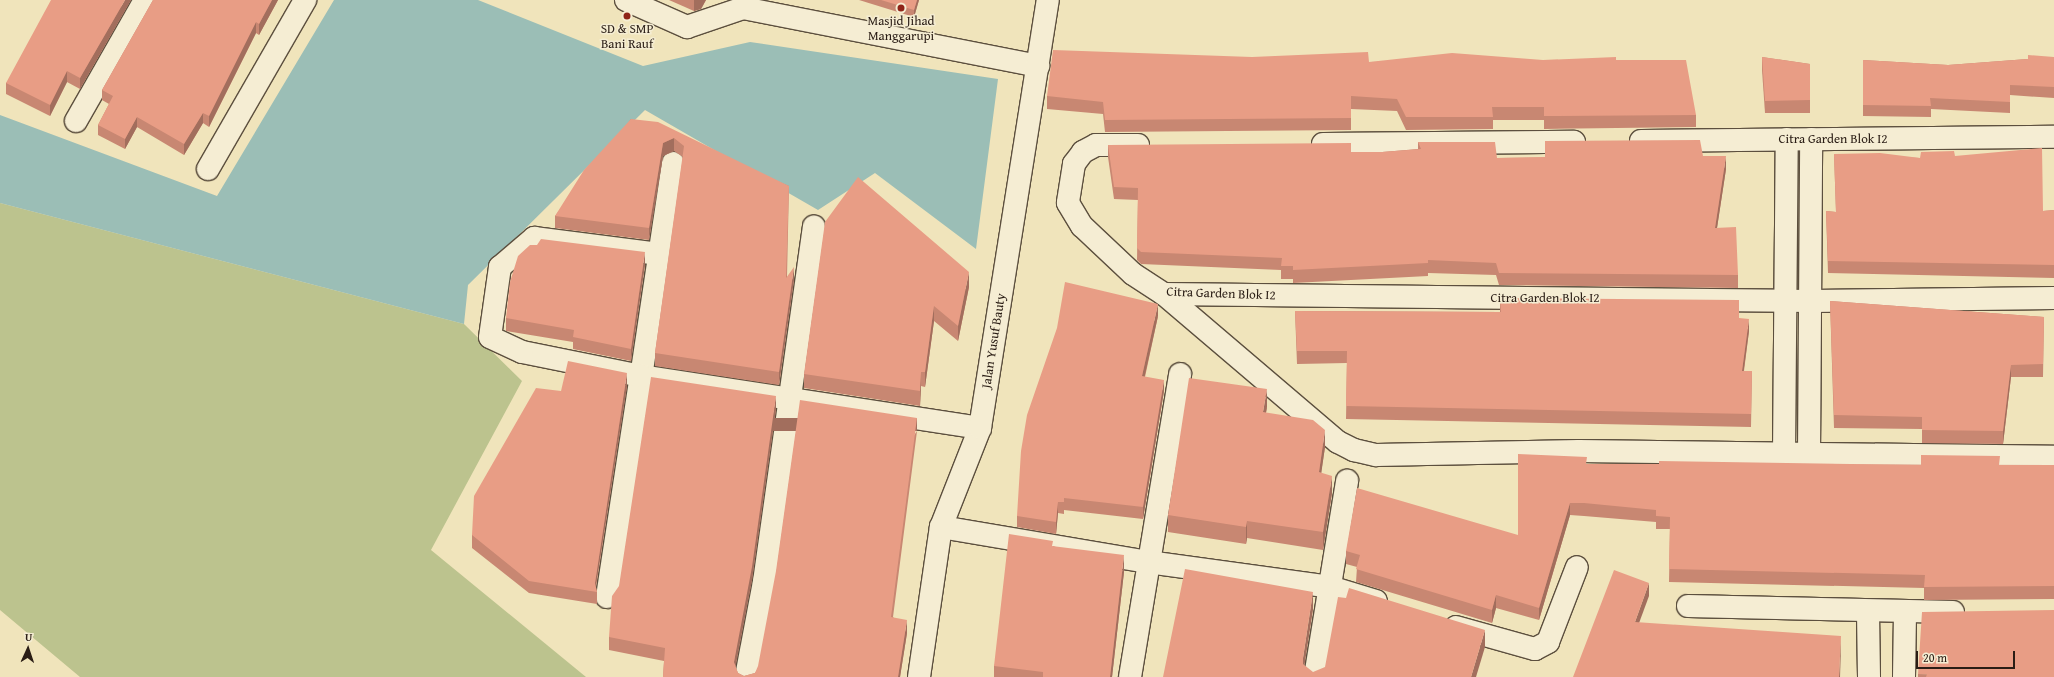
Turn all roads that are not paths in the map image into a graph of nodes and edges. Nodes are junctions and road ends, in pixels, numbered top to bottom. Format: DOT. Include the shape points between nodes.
graph roads {
  1 [pos="145,0"];
  2 [pos="305,0"];
  3 [pos="626,0"];
  4 [pos="1048,0"];
  5 [pos="1038,66"];
  6 [pos="76,121"];
  7 [pos="2054,137"];
  8 [pos="1787,139"];
  9 [pos="1812,139"];
  10 [pos="1597,141"];
  11 [pos="1620,141"];
  12 [pos="1305,144"];
  13 [pos="1157,145"];
  14 [pos="673,163"];
  15 [pos="208,169"];
  16 [pos="814,226"];
  17 [pos="659,254"];
  18 [pos="1164,294"];
  19 [pos="2054,298"];
  20 [pos="1784,299"];
  21 [pos="1812,301"];
  22 [pos="1180,374"];
  23 [pos="641,376"];
  24 [pos="791,397"];
  25 [pos="980,428"];
  26 [pos="1784,454"];
  27 [pos="1809,454"];
  28 [pos="2054,457"];
  29 [pos="1347,481"];
  30 [pos="941,527"];
  31 [pos="1148,562"];
  32 [pos="1577,567"];
  33 [pos="1330,587"];
  34 [pos="608,597"];
  35 [pos="1688,606"];
  36 [pos="1394,607"];
  37 [pos="1905,612"];
  38 [pos="1976,612"];
  39 [pos="1868,613"];
  40 [pos="1437,621"];
  41 [pos="746,677"];
  42 [pos="919,677"];
  43 [pos="1130,677"];
  44 [pos="1315,677"];
  45 [pos="1869,677"];
  46 [pos="1904,677"];
  1 -- 6 [label="street"];
  2 -- 15 [label="street"];
  3 -- 5 [label="street" via="687,27 743,8"];
  4 -- 5 [label="street, Jalan Yusuf Bauty"];
  5 -- 25 [label="street, Jalan Yusuf Bauty"];
  7 -- 9 [label="street, Citra Garden Blok I2"];
  8 -- 9 [label="street, Citra Garden Blok I2"];
  8 -- 11 [label="street, Citra Garden Blok I2"];
  8 -- 20 [label="street"];
  9 -- 21 [label="street"];
  10 -- 12 [label="street"];
  13 -- 18 [label="street, Citra Garden Blok I2" via="1096,145 1083,152 1074,164 1068,203 1082,226 1134,274"];
  14 -- 17 [label="street"];
  16 -- 24 [label="street"];
  17 -- 23 [label="street"];
  17 -- 23 [label="street" via="534,238 500,267 490,337 529,354"];
  18 -- 20 [label="street, Citra Garden Blok I2"];
  18 -- 26 [label="street" via="1338,442 1354,450 1376,455 1579,451"];
  19 -- 21 [label="street, Citra Garden Blok I2"];
  20 -- 21 [label="street, Citra Garden Blok I2"];
  20 -- 26 [label="street"];
  21 -- 27 [label="street"];
  22 -- 31 [label="street"];
  23 -- 24 [label="street"];
  23 -- 34 [label="street"];
  24 -- 25 [label="street"];
  24 -- 41 [label="street"];
  25 -- 30 [label="street, Jalan Yusuf Bauty"];
  26 -- 27 [label="street"];
  27 -- 28 [label="street"];
  29 -- 33 [label="street"];
  30 -- 31 [label="street"];
  30 -- 42 [label="street, Jalan Yusuf Bauty"];
  31 -- 33 [label="street"];
  31 -- 43 [label="street"];
  32 -- 40 [label="street" via="1548,642 1535,649"];
  33 -- 36 [label="street"];
  33 -- 44 [label="street"];
  35 -- 39 [label="street"];
  37 -- 38 [label="street"];
  37 -- 39 [label="street"];
  37 -- 46 [label="street"];
  39 -- 45 [label="street"];
}
